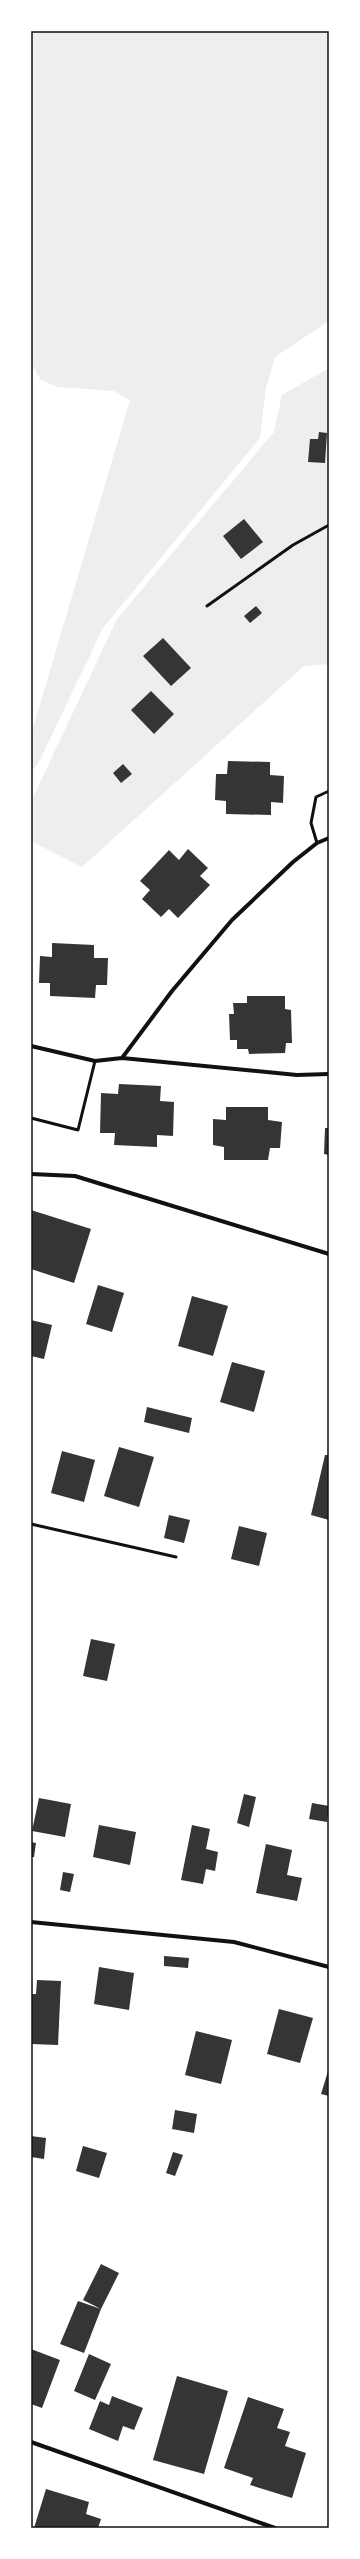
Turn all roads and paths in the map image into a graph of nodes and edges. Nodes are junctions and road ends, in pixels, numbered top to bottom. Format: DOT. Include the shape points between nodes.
graph roads {
  1 [pos="329,526"];
  2 [pos="207,606"];
  3 [pos="329,791"];
  4 [pos="329,838"];
  5 [pos="317,843"];
  6 [pos="31,1046"];
  7 [pos="122,1058"];
  8 [pos="95,1061"];
  9 [pos="329,1074"];
  10 [pos="31,1118"];
  11 [pos="31,1174"];
  12 [pos="329,1254"];
  13 [pos="31,1524"];
  14 [pos="176,1557"];
  15 [pos="31,1922"];
  16 [pos="329,1967"];
  17 [pos="31,2442"];
  18 [pos="275,2528"];
  1 -- 2 [label="lane" via="293,545"];
  3 -- 5 [label="lane" via="316,797 311,823"];
  4 -- 5 [label="street"];
  5 -- 7 [label="street" via="267,884 232,920 172,991"];
  6 -- 8 [label="street"];
  7 -- 8 [label="street"];
  7 -- 9 [label="street" via="297,1075"];
  8 -- 10 [label="lane" via="78,1130"];
  11 -- 12 [label="street" via="75,1176"];
  13 -- 14 [label="lane"];
  15 -- 16 [label="street" via="234,1942"];
  17 -- 18 [label="street"];
}
